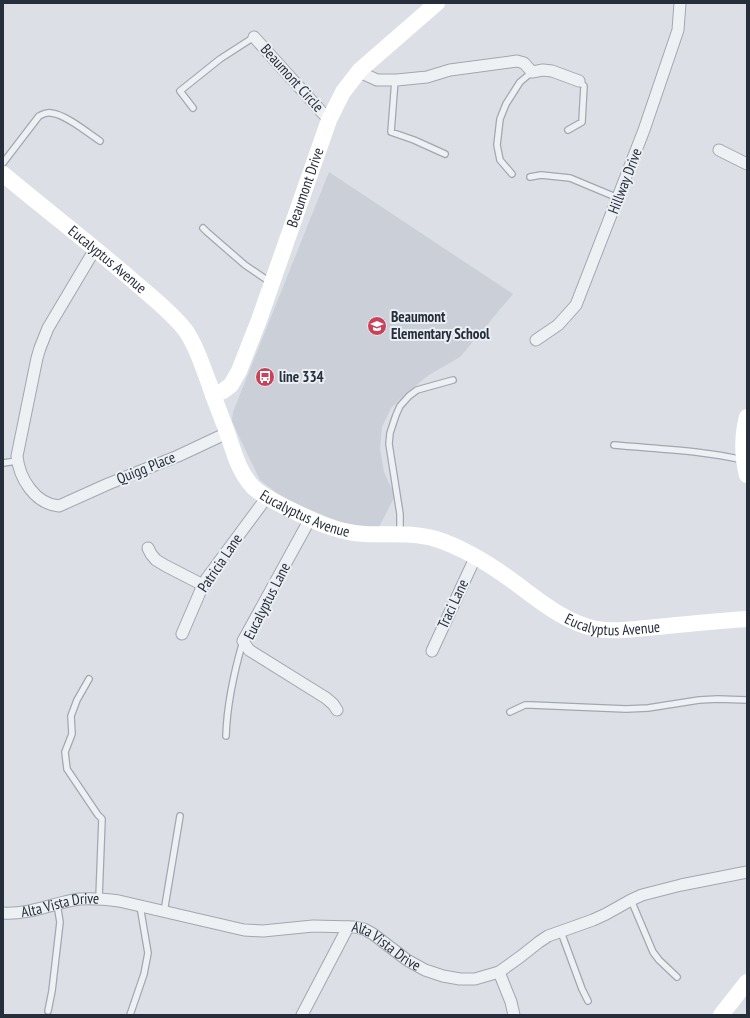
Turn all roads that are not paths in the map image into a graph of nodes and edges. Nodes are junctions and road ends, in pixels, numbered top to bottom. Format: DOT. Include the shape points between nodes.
graph roads {
  1 [pos="438,3"];
  2 [pos="680,3"];
  3 [pos="254,36"];
  4 [pos="360,70"];
  5 [pos="532,72"];
  6 [pos="396,80"];
  7 [pos="579,81"];
  8 [pos="193,108"];
  9 [pos="329,120"];
  10 [pos="568,130"];
  11 [pos="100,141"];
  12 [pos="719,150"];
  13 [pos="445,154"];
  14 [pos="3,163"];
  15 [pos="747,164"];
  16 [pos="3,174"];
  17 [pos="512,174"];
  18 [pos="530,177"];
  19 [pos="618,198"];
  20 [pos="203,228"];
  21 [pos="95,249"];
  22 [pos="272,284"];
  23 [pos="536,340"];
  24 [pos="453,380"];
  25 [pos="213,395"];
  26 [pos="747,417"];
  27 [pos="227,434"];
  28 [pos="614,445"];
  29 [pos="17,461"];
  30 [pos="3,463"];
  31 [pos="746,467"];
  32 [pos="267,497"];
  33 [pos="310,519"];
  34 [pos="400,534"];
  35 [pos="148,548"];
  36 [pos="475,558"];
  37 [pos="203,585"];
  38 [pos="747,619"];
  39 [pos="182,634"];
  40 [pos="243,641"];
  41 [pos="432,651"];
  42 [pos="89,679"];
  43 [pos="747,700"];
  44 [pos="337,710"];
  45 [pos="510,712"];
  46 [pos="226,736"];
  47 [pos="180,816"];
  48 [pos="747,872"];
  49 [pos="98,898"];
  50 [pos="630,900"];
  51 [pos="57,904"];
  52 [pos="140,906"];
  53 [pos="164,912"];
  54 [pos="3,913"];
  55 [pos="348,927"];
  56 [pos="561,932"];
  57 [pos="499,972"];
  58 [pos="677,977"];
  59 [pos="747,982"];
  60 [pos="588,1001"];
  61 [pos="48,1011"];
  62 [pos="130,1015"];
  63 [pos="302,1015"];
  64 [pos="514,1015"];
  65 [pos="721,1015"];
  1 -- 4 [label="main road, Beaumont Drive"];
  2 -- 19 [label="street, Hillway Drive" via="678,30"];
  3 -- 8 [label="lane" via="180,91"];
  3 -- 9 [label="street, Beaumont Circle"];
  4 -- 6 [label="street" via="377,80"];
  4 -- 9 [label="main road, Beaumont Drive" via="343,92"];
  5 -- 6 [label="street" via="524,63 517,61"];
  5 -- 7 [label="street" via="552,71"];
  5 -- 17 [label="lane" via="520,82 500,119 497,145 500,160"];
  6 -- 13 [label="lane" via="391,132"];
  7 -- 10 [label="lane" via="584,86 582,122"];
  9 -- 22 [label="main road, Beaumont Drive"];
  11 -- 14 [label="lane" via="70,121 50,112 45,113 38,116"];
  12 -- 15 [label="street"];
  16 -- 21 [label="main road, Eucalyptus Avenue"];
  18 -- 19 [label="lane" via="541,175 570,178"];
  19 -- 23 [label="street, Hillway Drive" via="576,305 558,325"];
  20 -- 22 [label="lane" via="245,265"];
  21 -- 25 [label="main road, Eucalyptus Avenue" via="186,330 196,347"];
  21 -- 29 [label="street" via="48,328 37,358"];
  22 -- 25 [label="main road, Beaumont Drive" via="240,370 231,385"];
  24 -- 34 [label="lane" via="417,390 400,406 396,415 389,444 400,514"];
  25 -- 27 [label="main road, Eucalyptus Avenue"];
  26 -- 31 [label="main road" via="744,442"];
  27 -- 29 [label="street, Quigg Place" via="59,506 51,505 31,491"];
  27 -- 32 [label="main road, Eucalyptus Avenue" via="240,469 254,488"];
  28 -- 31 [label="lane" via="722,455"];
  29 -- 30 [label="lane"];
  32 -- 33 [label="main road, Eucalyptus Avenue"];
  32 -- 37 [label="street, Patricia Lane"];
  33 -- 34 [label="main road, Eucalyptus Avenue" via="342,532"];
  33 -- 40 [label="street, Eucalyptus Lane"];
  34 -- 36 [label="main road, Eucalyptus Avenue" via="437,540"];
  35 -- 37 [label="street" via="156,560"];
  36 -- 38 [label="main road, Eucalyptus Avenue" via="513,581 551,610 588,627 627,630"];
  36 -- 41 [label="street, Traci Lane"];
  37 -- 39 [label="street, Patricia Lane"];
  40 -- 44 [label="street, Eucalyptus Lane" via="249,650 326,698"];
  40 -- 46 [label="lane" via="231,687"];
  42 -- 49 [label="lane" via="71,716 72,734 65,752 67,769 102,819"];
  43 -- 45 [label="lane" via="699,700 626,709 525,705"];
  47 -- 53 [label="lane"];
  48 -- 50 [label="street, Alta Vista Drive" via="654,891"];
  49 -- 51 [label="street, Alta Vista Drive"];
  49 -- 52 [label="street, Alta Vista Drive"];
  50 -- 56 [label="street, Alta Vista Drive" via="606,914"];
  50 -- 58 [label="lane" via="653,952"];
  51 -- 54 [label="street, Alta Vista Drive"];
  51 -- 61 [label="lane" via="60,922"];
  52 -- 53 [label="street, Alta Vista Drive"];
  52 -- 62 [label="lane" via="148,954"];
  53 -- 55 [label="street, Alta Vista Drive" via="244,930 263,931 313,926"];
  55 -- 57 [label="street, Alta Vista Drive" via="364,929 413,964 443,976 475,979"];
  55 -- 63 [label="street"];
  56 -- 57 [label="street, Alta Vista Drive" via="548,936"];
  56 -- 60 [label="lane"];
  57 -- 64 [label="street"];
  59 -- 65 [label="main road"];
}
